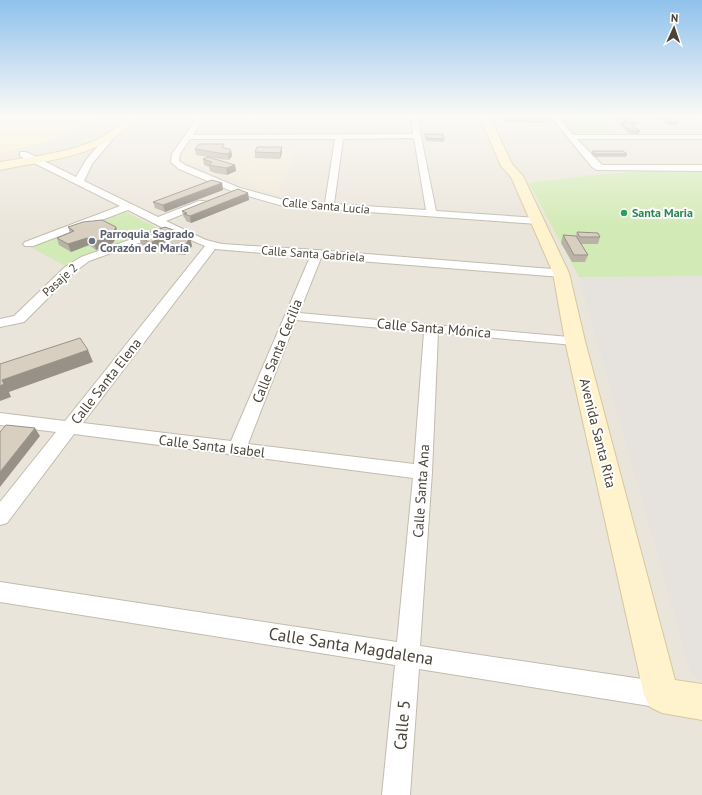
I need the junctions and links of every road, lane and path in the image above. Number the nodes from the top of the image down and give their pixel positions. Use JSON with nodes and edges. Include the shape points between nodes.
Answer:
{"nodes":[{"id":1,"x":23,"y":154,"type":"joint"},
{"id":2,"x":55,"y":154,"type":"edge"},
{"id":3,"x":94,"y":154,"type":"edge"},
{"id":4,"x":176,"y":154,"type":"edge"},
{"id":5,"x":337,"y":154,"type":"edge"},
{"id":6,"x":420,"y":154,"type":"edge"},
{"id":7,"x":502,"y":154,"type":"edge"},
{"id":8,"x":586,"y":154,"type":"edge"},
{"id":9,"x":0,"y":158,"type":"edge"},
{"id":10,"x":35,"y":159,"type":"junction"},
{"id":11,"x":0,"y":166,"type":"edge"},
{"id":12,"x":702,"y":168,"type":"edge"},
{"id":13,"x":79,"y":182,"type":"junction"},
{"id":14,"x":238,"y":190,"type":"junction"},
{"id":15,"x":223,"y":195,"type":"edge"},
{"id":16,"x":209,"y":201,"type":"edge"},
{"id":17,"x":128,"y":207,"type":"junction"},
{"id":18,"x":329,"y":207,"type":"junction"},
{"id":19,"x":432,"y":214,"type":"junction"},
{"id":20,"x":158,"y":221,"type":"junction"},
{"id":21,"x":538,"y":221,"type":"junction"},
{"id":22,"x":171,"y":228,"type":"junction"},
{"id":23,"x":29,"y":244,"type":"dead end"},
{"id":24,"x":212,"y":245,"type":"junction"},
{"id":25,"x":317,"y":253,"type":"junction"},
{"id":26,"x":560,"y":273,"type":"junction"},
{"id":27,"x":292,"y":316,"type":"junction"},
{"id":28,"x":0,"y":323,"type":"edge"},
{"id":29,"x":431,"y":328,"type":"junction"},
{"id":30,"x":576,"y":341,"type":"junction"},
{"id":31,"x":0,"y":419,"type":"edge"},
{"id":32,"x":69,"y":428,"type":"junction"},
{"id":33,"x":237,"y":449,"type":"junction"},
{"id":34,"x":423,"y":472,"type":"junction"},
{"id":35,"x":0,"y":517,"type":"edge"},
{"id":36,"x":0,"y":592,"type":"edge"},
{"id":37,"x":409,"y":655,"type":"junction"},
{"id":38,"x":662,"y":695,"type":"junction"},
{"id":39,"x":702,"y":702,"type":"edge"},
{"id":40,"x":396,"y":795,"type":"edge"}],
"edges":[{"from":1,"to":9,"type":"street"},
{"from":1,"to":10,"type":"street","name":"Calle Santa Gabriela"},
{"from":2,"to":10,"type":"street"},
{"from":3,"to":13,"type":"street"},
{"from":4,"to":14,"type":"street","name":"Calle Santa Lucía","via":[[175,162],[182,167]]},
{"from":5,"to":18,"type":"street"},
{"from":6,"to":19,"type":"street"},
{"from":7,"to":21,"type":"street","name":"Avenida Santa Rita","via":[[507,166],[520,172]]},
{"from":8,"to":12,"type":"street","via":[[600,168]]},
{"from":10,"to":11,"type":"street"},
{"from":10,"to":13,"type":"street","name":"Calle Santa Gabriela"},
{"from":13,"to":17,"type":"street","name":"Calle Santa Gabriela"},
{"from":14,"to":15,"type":"street"},
{"from":14,"to":18,"type":"street","name":"Calle Santa Lucía","via":[[283,203]]},
{"from":16,"to":20,"type":"street"},
{"from":17,"to":20,"type":"street","name":"Calle Santa Gabriela"},
{"from":17,"to":23,"type":"street"},
{"from":18,"to":19,"type":"street","name":"Calle Santa Lucía"},
{"from":19,"to":21,"type":"street","name":"Calle Santa Lucía"},
{"from":20,"to":22,"type":"street","name":"Calle Santa Gabriela"},
{"from":21,"to":26,"type":"street","name":"Avenida Santa Rita"},
{"from":22,"to":24,"type":"street","name":"Calle Santa Gabriela"},
{"from":22,"to":28,"type":"street","name":"Pasaje 2","via":[[85,260],[69,270],[19,319]]},
{"from":24,"to":25,"type":"street","name":"Calle Santa Gabriela"},
{"from":24,"to":32,"type":"street","name":"Calle Santa Elena"},
{"from":25,"to":26,"type":"street","name":"Calle Santa Gabriela"},
{"from":25,"to":27,"type":"street","name":"Calle Santa Cecilia"},
{"from":26,"to":30,"type":"street","name":"Avenida Santa Rita"},
{"from":27,"to":29,"type":"street","name":"Calle Santa Mónica"},
{"from":27,"to":33,"type":"street","name":"Calle Santa Cecilia"},
{"from":29,"to":30,"type":"street","name":"Calle Santa Mónica"},
{"from":29,"to":34,"type":"street","name":"Calle Santa Ana"},
{"from":30,"to":38,"type":"street","name":"Avenida Santa Rita"},
{"from":31,"to":32,"type":"street","name":"Calle Santa Isabel"},
{"from":32,"to":33,"type":"street","name":"Calle Santa Isabel"},
{"from":32,"to":35,"type":"street","name":"Calle Santa Elena"},
{"from":33,"to":34,"type":"street","name":"Calle Santa Isabel"},
{"from":34,"to":37,"type":"street","name":"Calle Santa Ana"},
{"from":36,"to":37,"type":"street","name":"Calle Santa Magdalena"},
{"from":37,"to":38,"type":"street","name":"Calle Santa Magdalena"},
{"from":37,"to":40,"type":"street","name":"Calle 5"},
{"from":38,"to":39,"type":"street","name":"Calle Santa Magdalena"}]}
